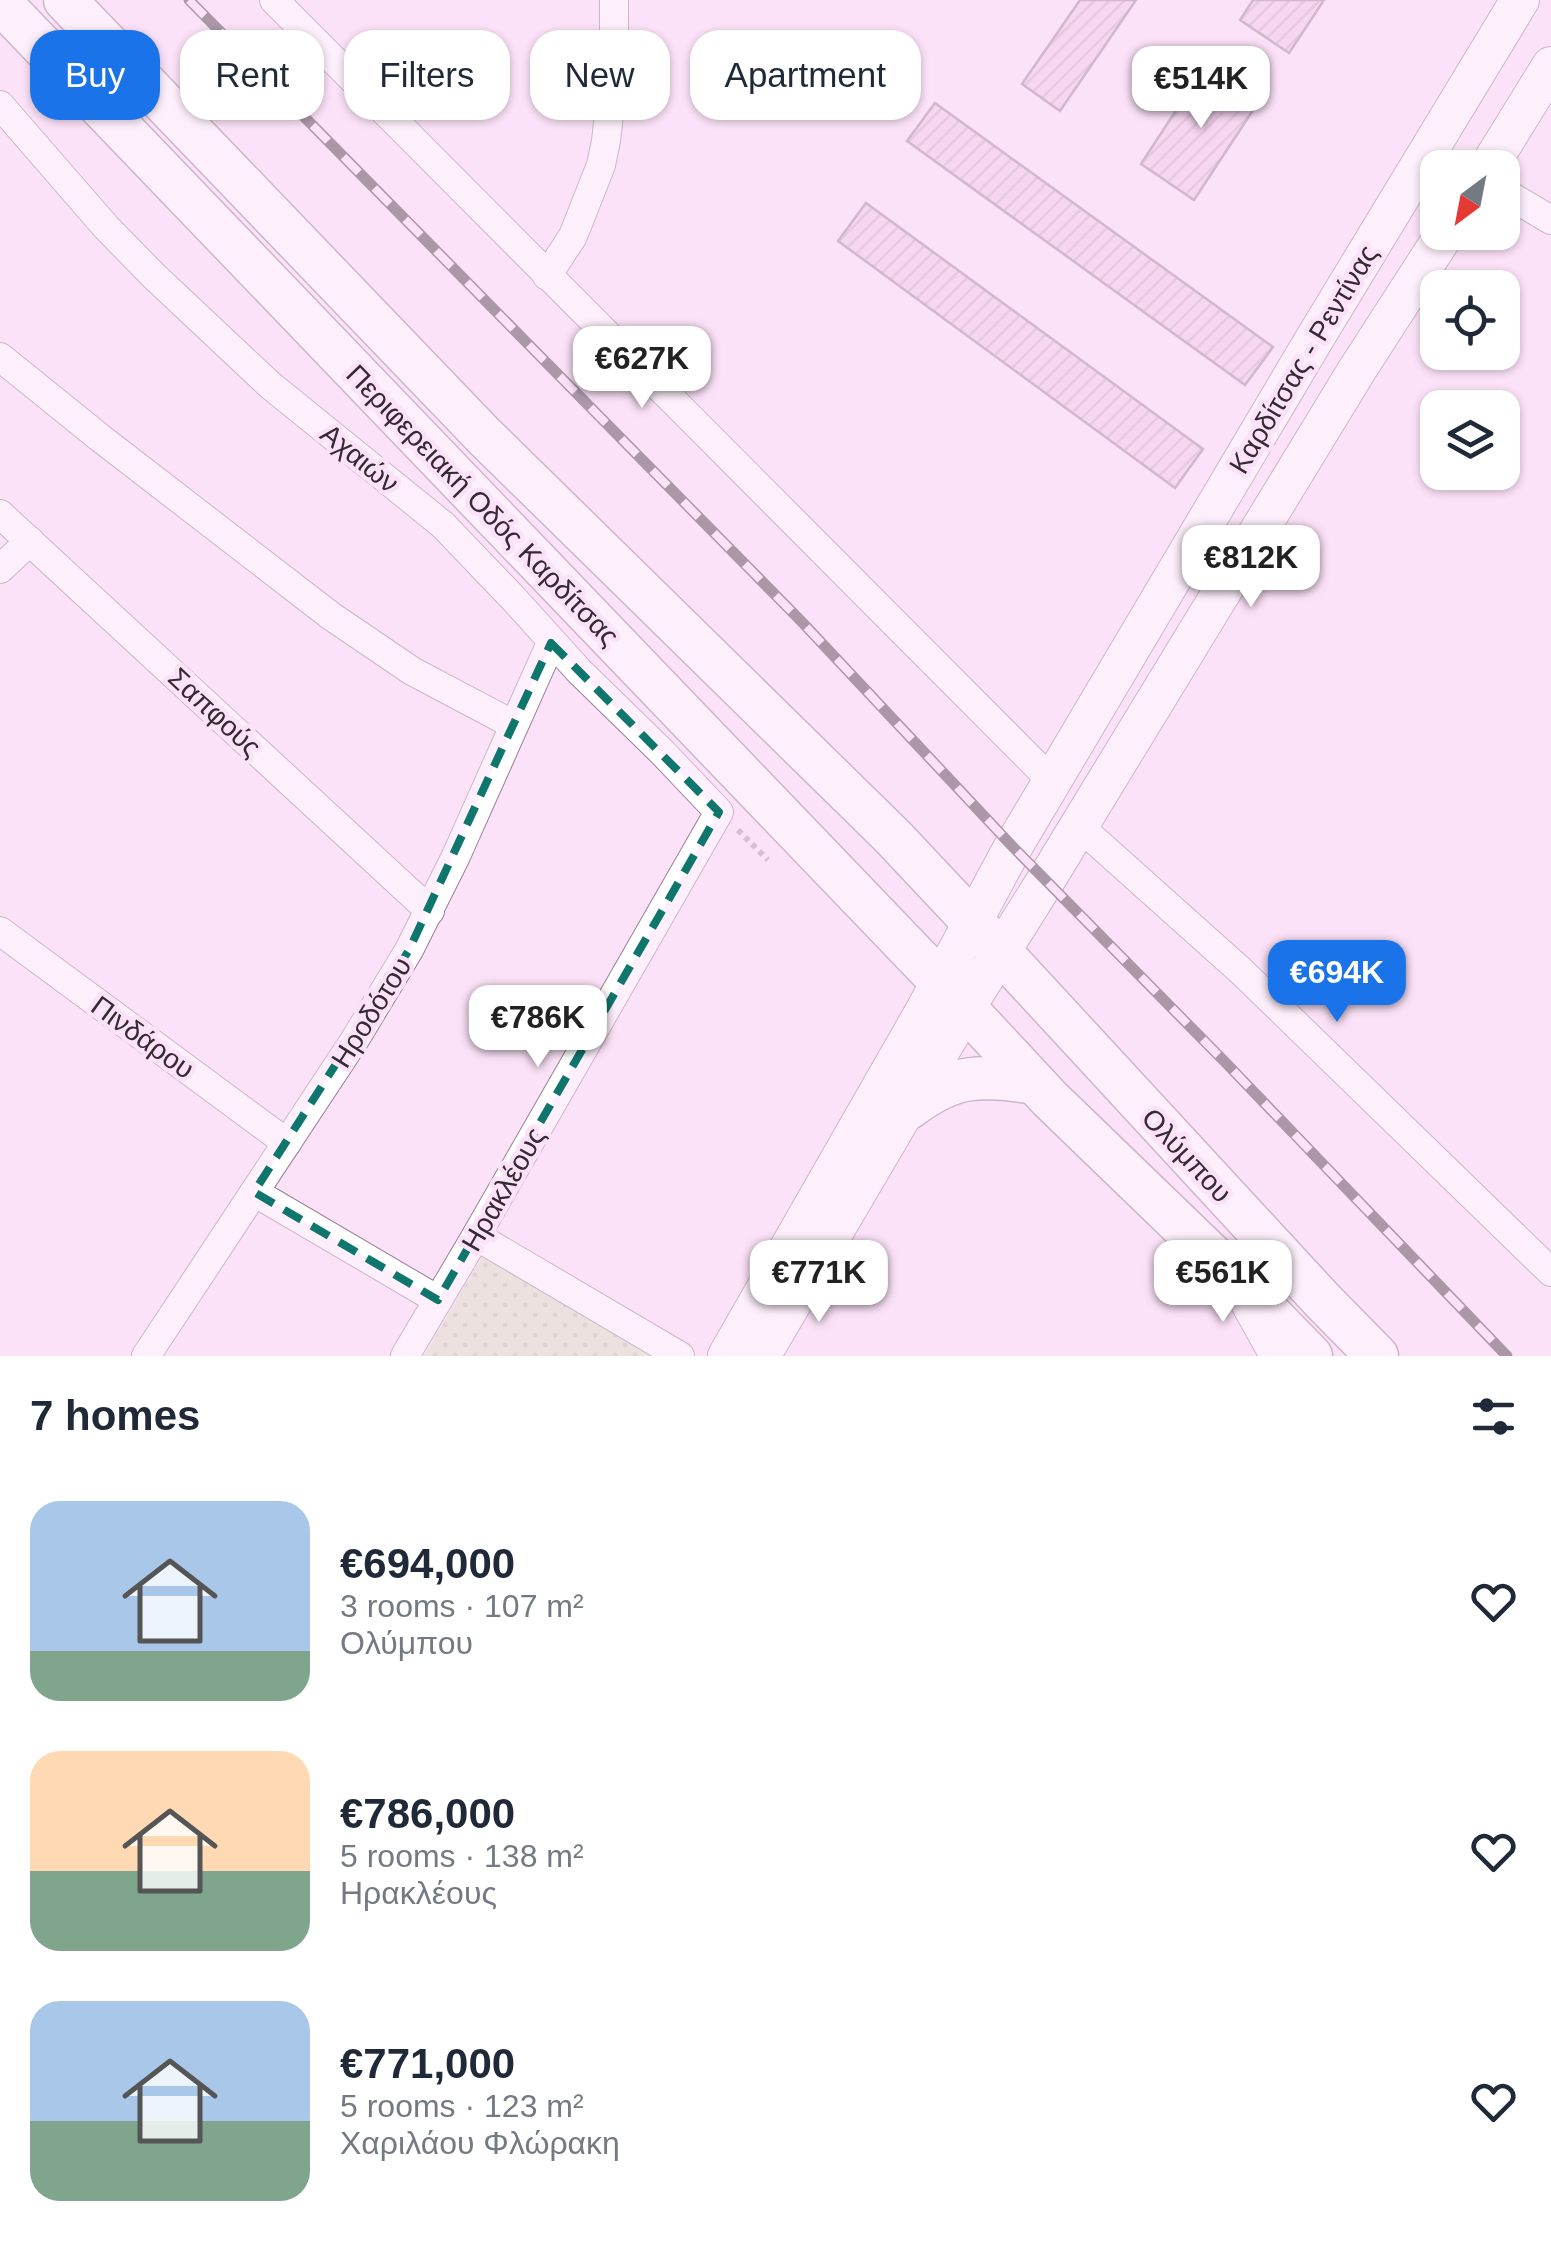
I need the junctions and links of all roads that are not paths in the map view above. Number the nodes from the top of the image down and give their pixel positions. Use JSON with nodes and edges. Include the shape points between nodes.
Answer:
{"nodes":[{"id":1,"x":65,"y":0,"type":"edge"},
{"id":2,"x":274,"y":0,"type":"edge"},
{"id":3,"x":614,"y":0,"type":"edge"},
{"id":4,"x":1520,"y":0,"type":"edge"},
{"id":5,"x":0,"y":2,"type":"edge"},
{"id":6,"x":1551,"y":66,"type":"edge"},
{"id":7,"x":0,"y":104,"type":"edge"},
{"id":8,"x":1499,"y":150,"type":"edge"},
{"id":9,"x":1520,"y":202,"type":"edge"},
{"id":10,"x":1551,"y":220,"type":"edge"},
{"id":11,"x":1435,"y":250,"type":"edge"},
{"id":12,"x":548,"y":276,"type":"junction"},
{"id":13,"x":1312,"y":343,"type":"junction"},
{"id":14,"x":0,"y":357,"type":"edge"},
{"id":15,"x":1358,"y":370,"type":"junction"},
{"id":16,"x":0,"y":514,"type":"edge"},
{"id":17,"x":30,"y":541,"type":"junction"},
{"id":18,"x":0,"y":569,"type":"edge"},
{"id":19,"x":552,"y":643,"type":"junction"},
{"id":20,"x":514,"y":726,"type":"junction"},
{"id":21,"x":1052,"y":781,"type":"junction"},
{"id":22,"x":719,"y":812,"type":"joint"},
{"id":23,"x":1079,"y":826,"type":"junction"},
{"id":24,"x":430,"y":911,"type":"junction"},
{"id":25,"x":0,"y":931,"type":"edge"},
{"id":26,"x":986,"y":936,"type":"junction"},
{"id":27,"x":953,"y":995,"type":"junction"},
{"id":28,"x":1035,"y":1083,"type":"junction"},
{"id":29,"x":909,"y":1108,"type":"junction"},
{"id":30,"x":287,"y":1142,"type":"junction"},
{"id":31,"x":254,"y":1192,"type":"junction"},
{"id":32,"x":476,"y":1236,"type":"junction"},
{"id":33,"x":1222,"y":1266,"type":"junction"},
{"id":34,"x":1551,"y":1272,"type":"edge"},
{"id":35,"x":438,"y":1300,"type":"junction"},
{"id":36,"x":146,"y":1356,"type":"edge"},
{"id":37,"x":405,"y":1356,"type":"edge"},
{"id":38,"x":680,"y":1356,"type":"edge"},
{"id":39,"x":727,"y":1356,"type":"edge"},
{"id":40,"x":761,"y":1356,"type":"edge"},
{"id":41,"x":1274,"y":1356,"type":"edge"},
{"id":42,"x":1311,"y":1356,"type":"edge"},
{"id":43,"x":1378,"y":1356,"type":"edge"}],
"edges":[{"from":1,"to":26,"type":"main road","name":"Περιφερειακή Οδός Καρδίτσας","via":[[484,436]]},
{"from":2,"to":12,"type":"street"},
{"from":3,"to":12,"type":"street","via":[[614,70],[601,165],[573,236]]},
{"from":4,"to":13,"type":"main road","name":"Καρδίτσας - Ρεντίνας"},
{"from":5,"to":27,"type":"main road","name":"Περιφερειακή Οδός Καρδίτσας"},
{"from":6,"to":8,"type":"main road"},
{"from":7,"to":19,"type":"street","name":"Αχαιών","via":[[154,276],[259,376],[442,525]]},
{"from":9,"to":10,"type":"street"},
{"from":11,"to":15,"type":"main road","name":"Καρδίτσας - Ρεντίνας"},
{"from":12,"to":21,"type":"street"},
{"from":13,"to":15,"type":"main road"},
{"from":13,"to":21,"type":"main road","name":"Καρδίτσας - Ρεντίνας"},
{"from":14,"to":20,"type":"street","via":[[330,616],[385,655]]},
{"from":15,"to":23,"type":"main road","name":"Καρδίτσας - Ρεντίνας"},
{"from":16,"to":17,"type":"street","name":"Σαπφούς"},
{"from":17,"to":18,"type":"street"},
{"from":17,"to":24,"type":"street","name":"Σαπφούς"},
{"from":19,"to":20,"type":"street","name":"Ηροδότου"},
{"from":19,"to":22,"type":"street","name":"Αχαιών"},
{"from":20,"to":24,"type":"street","name":"Ηροδότου"},
{"from":21,"to":26,"type":"main road","name":"Καρδίτσας - Ρεντίνας"},
{"from":22,"to":32,"type":"street","name":"Ηρακλέους"},
{"from":23,"to":26,"type":"main road","name":"Καρδίτσας - Ρεντίνας"},
{"from":23,"to":34,"type":"street","via":[[1241,971]]},
{"from":24,"to":30,"type":"street","name":"Ηροδότου"},
{"from":25,"to":30,"type":"street","name":"Πινδάρου"},
{"from":26,"to":27,"type":"main road","name":"Καρδίτσας - Ρεντίνας"},
{"from":26,"to":43,"type":"main road","name":"Ολύμπου"},
{"from":27,"to":28,"type":"main road","name":"Ολύμπου"},
{"from":27,"to":29,"type":"main road"},
{"from":27,"to":39,"type":"main road"},
{"from":28,"to":29,"type":"main road","via":[[968,1078],[934,1089]]},
{"from":28,"to":33,"type":"main road","name":"Ολύμπου"},
{"from":29,"to":40,"type":"main road"},
{"from":30,"to":31,"type":"street","name":"Ηροδότου"},
{"from":31,"to":35,"type":"street"},
{"from":31,"to":36,"type":"street","name":"Ηροδότου"},
{"from":32,"to":35,"type":"street","name":"Ηρακλέους"},
{"from":32,"to":38,"type":"street"},
{"from":33,"to":41,"type":"street"},
{"from":33,"to":42,"type":"main road","name":"Ολύμπου"},
{"from":35,"to":37,"type":"street","name":"Ηρακλέους"}]}
